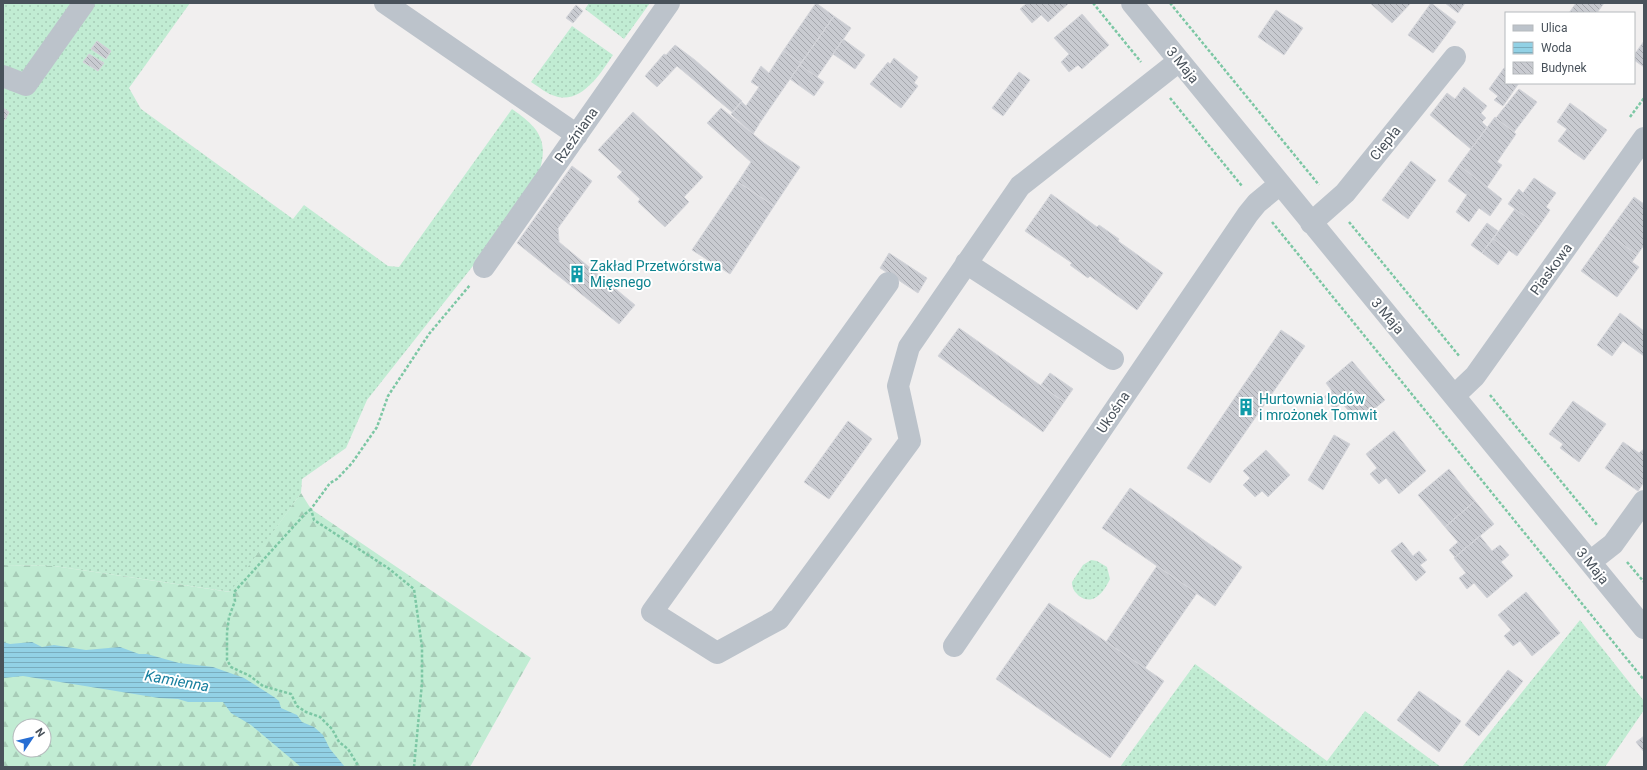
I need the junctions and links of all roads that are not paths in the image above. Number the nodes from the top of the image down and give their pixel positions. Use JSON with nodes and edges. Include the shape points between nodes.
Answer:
{"nodes":[{"id":1,"x":84,"y":3,"type":"edge"},
{"id":2,"x":385,"y":3,"type":"edge"},
{"id":3,"x":669,"y":3,"type":"edge"},
{"id":4,"x":1132,"y":3,"type":"edge"},
{"id":5,"x":1454,"y":57,"type":"dead end"},
{"id":6,"x":1179,"y":61,"type":"junction"},
{"id":7,"x":3,"y":76,"type":"edge"},
{"id":8,"x":577,"y":135,"type":"junction"},
{"id":9,"x":1644,"y":138,"type":"edge"},
{"id":10,"x":1280,"y":184,"type":"junction"},
{"id":11,"x":1311,"y":223,"type":"junction"},
{"id":12,"x":966,"y":264,"type":"junction"},
{"id":13,"x":484,"y":267,"type":"road end"},
{"id":14,"x":888,"y":283,"type":"dead end"},
{"id":15,"x":1113,"y":359,"type":"dead end"},
{"id":16,"x":1454,"y":396,"type":"junction"},
{"id":17,"x":1644,"y":501,"type":"edge"},
{"id":18,"x":1590,"y":562,"type":"junction"},
{"id":19,"x":1644,"y":628,"type":"edge"},
{"id":20,"x":954,"y":646,"type":"dead end"}],
"edges":[{"from":1,"to":7,"type":"street","via":[[26,85]]},
{"from":2,"to":8,"type":"street"},
{"from":3,"to":8,"type":"street","name":"Rzeźniana"},
{"from":4,"to":6,"type":"street","name":"3 Maja"},
{"from":5,"to":11,"type":"street","name":"Ciepła","via":[[1345,193]]},
{"from":6,"to":10,"type":"street","name":"3 Maja"},
{"from":6,"to":12,"type":"street","via":[[1020,186]]},
{"from":8,"to":13,"type":"street","name":"Rzeźniana"},
{"from":9,"to":16,"type":"street","name":"Piaskowa","via":[[1475,376]]},
{"from":10,"to":11,"type":"street","name":"3 Maja"},
{"from":10,"to":20,"type":"street","name":"Ukośna","via":[[1257,203]]},
{"from":11,"to":16,"type":"street","name":"3 Maja"},
{"from":12,"to":14,"type":"street","via":[[909,348],[898,386],[910,441],[779,619],[717,653],[652,612]]},
{"from":12,"to":15,"type":"street"},
{"from":16,"to":18,"type":"street","name":"3 Maja"},
{"from":17,"to":18,"type":"street","via":[[1613,544]]},
{"from":18,"to":19,"type":"street","name":"3 Maja"}]}
